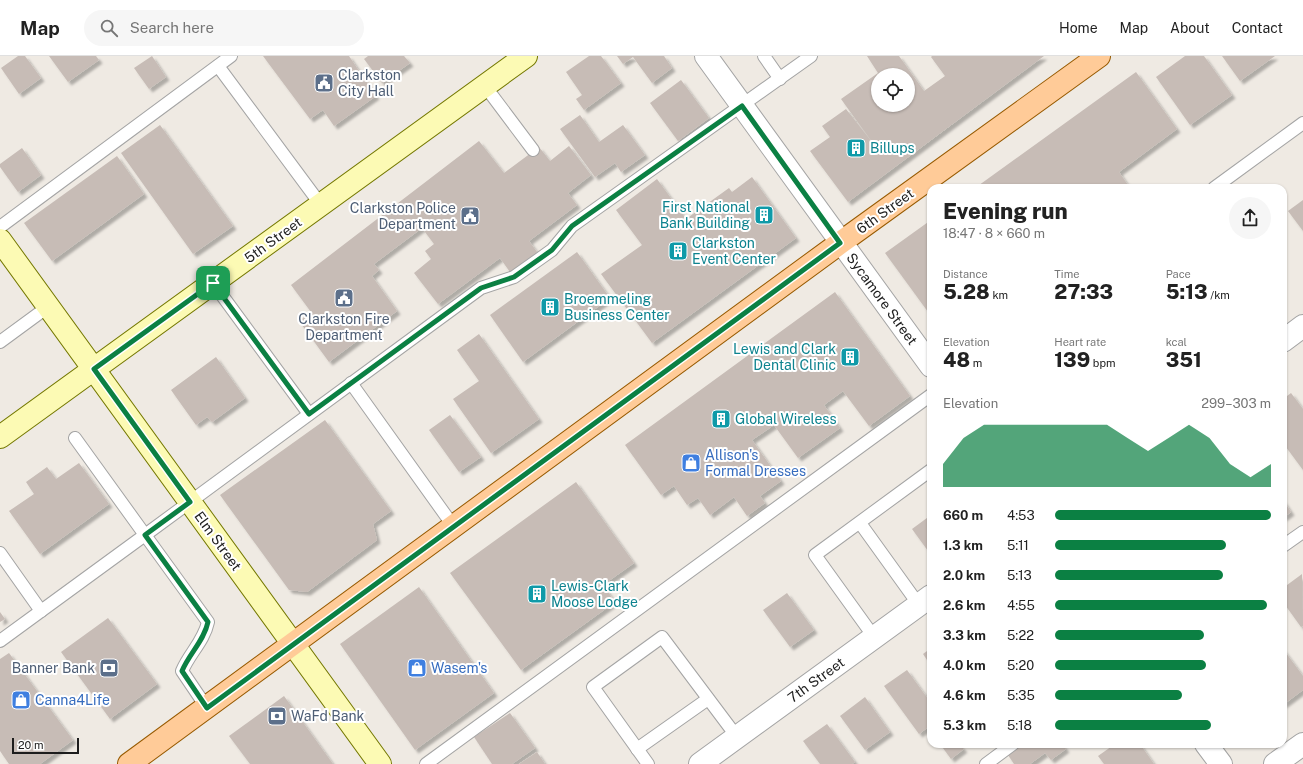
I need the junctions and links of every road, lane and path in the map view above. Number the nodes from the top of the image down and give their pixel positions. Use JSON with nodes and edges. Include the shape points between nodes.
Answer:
{"nodes":[{"id":1,"x":231,"y":56,"type":"edge"},
{"id":2,"x":526,"y":56,"type":"edge"},
{"id":3,"x":706,"y":56,"type":"edge"},
{"id":4,"x":764,"y":56,"type":"edge"},
{"id":5,"x":811,"y":56,"type":"edge"},
{"id":6,"x":1099,"y":56,"type":"edge"},
{"id":7,"x":218,"y":66,"type":"junction"},
{"id":8,"x":780,"y":79,"type":"junction"},
{"id":9,"x":484,"y":86,"type":"junction"},
{"id":10,"x":742,"y":106,"type":"junction"},
{"id":11,"x":1303,"y":123,"type":"edge"},
{"id":12,"x":533,"y":150,"type":"dead end"},
{"id":13,"x":1219,"y":184,"type":"edge"},
{"id":14,"x":321,"y":205,"type":"junction"},
{"id":15,"x":0,"y":227,"type":"edge"},
{"id":16,"x":0,"y":240,"type":"edge"},
{"id":17,"x":840,"y":243,"type":"junction"},
{"id":18,"x":213,"y":283,"type":"junction"},
{"id":19,"x":49,"y":306,"type":"junction"},
{"id":20,"x":1303,"y":326,"type":"edge"},
{"id":21,"x":1287,"y":338,"type":"edge"},
{"id":22,"x":0,"y":342,"type":"edge"},
{"id":23,"x":927,"y":361,"type":"edge"},
{"id":24,"x":94,"y":369,"type":"junction"},
{"id":25,"x":351,"y":383,"type":"junction"},
{"id":26,"x":927,"y":398,"type":"edge"},
{"id":27,"x":309,"y":414,"type":"junction"},
{"id":28,"x":0,"y":437,"type":"edge"},
{"id":29,"x":75,"y":438,"type":"dead end"},
{"id":30,"x":927,"y":473,"type":"edge"},
{"id":31,"x":190,"y":502,"type":"junction"},
{"id":32,"x":860,"y":523,"type":"junction"},
{"id":33,"x":454,"y":527,"type":"junction"},
{"id":34,"x":1303,"y":532,"type":"edge"},
{"id":35,"x":145,"y":535,"type":"junction"},
{"id":36,"x":1287,"y":543,"type":"edge"},
{"id":37,"x":0,"y":553,"type":"edge"},
{"id":38,"x":925,"y":600,"type":"edge"},
{"id":39,"x":41,"y":611,"type":"junction"},
{"id":40,"x":874,"y":637,"type":"junction"},
{"id":41,"x":0,"y":641,"type":"edge"},
{"id":42,"x":293,"y":645,"type":"junction"},
{"id":43,"x":708,"y":698,"type":"junction"},
{"id":44,"x":207,"y":708,"type":"junction"},
{"id":45,"x":737,"y":737,"type":"junction"},
{"id":46,"x":1303,"y":744,"type":"edge"},
{"id":47,"x":1008,"y":748,"type":"edge"},
{"id":48,"x":1209,"y":748,"type":"edge"},
{"id":49,"x":637,"y":749,"type":"junction"},
{"id":50,"x":129,"y":764,"type":"edge"},
{"id":51,"x":380,"y":764,"type":"edge"},
{"id":52,"x":426,"y":764,"type":"edge"},
{"id":53,"x":648,"y":764,"type":"edge"},
{"id":54,"x":700,"y":764,"type":"edge"},
{"id":55,"x":986,"y":764,"type":"edge"},
{"id":56,"x":1220,"y":764,"type":"edge"},
{"id":57,"x":1275,"y":764,"type":"edge"}],
"edges":[{"from":1,"to":7,"type":"lane"},
{"from":2,"to":9,"type":"street","name":"5th Street"},
{"from":3,"to":10,"type":"street","name":"Sycamore Street"},
{"from":4,"to":8,"type":"lane"},
{"from":5,"to":8,"type":"lane"},
{"from":6,"to":17,"type":"main road","name":"6th Street"},
{"from":7,"to":14,"type":"lane"},
{"from":7,"to":15,"type":"lane"},
{"from":8,"to":10,"type":"lane"},
{"from":9,"to":12,"type":"lane"},
{"from":9,"to":14,"type":"street","name":"5th Street"},
{"from":10,"to":17,"type":"street","name":"Sycamore Street"},
{"from":10,"to":25,"type":"lane","via":[[572,226],[552,250],[514,277],[481,288]]},
{"from":11,"to":13,"type":"lane"},
{"from":14,"to":18,"type":"street","name":"5th Street"},
{"from":16,"to":19,"type":"street","name":"Elm Street"},
{"from":17,"to":23,"type":"street","name":"Sycamore Street"},
{"from":17,"to":33,"type":"main road","name":"6th Street"},
{"from":18,"to":24,"type":"street","name":"5th Street"},
{"from":18,"to":27,"type":"lane"},
{"from":19,"to":22,"type":"lane"},
{"from":19,"to":24,"type":"street","name":"Elm Street"},
{"from":20,"to":21,"type":"street"},
{"from":24,"to":28,"type":"street","name":"5th Street"},
{"from":24,"to":31,"type":"street","name":"Elm Street"},
{"from":25,"to":27,"type":"lane"},
{"from":25,"to":33,"type":"lane"},
{"from":26,"to":52,"type":"lane"},
{"from":27,"to":31,"type":"lane"},
{"from":29,"to":35,"type":"lane"},
{"from":30,"to":32,"type":"lane"},
{"from":31,"to":35,"type":"lane"},
{"from":31,"to":42,"type":"street","name":"Elm Street"},
{"from":32,"to":38,"type":"lane"},
{"from":32,"to":40,"type":"lane","via":[[815,555]]},
{"from":33,"to":42,"type":"main road","name":"6th Street"},
{"from":34,"to":36,"type":"lane"},
{"from":35,"to":39,"type":"lane"},
{"from":35,"to":44,"type":"lane","via":[[208,622],[206,633],[182,671]]},
{"from":37,"to":39,"type":"lane"},
{"from":38,"to":40,"type":"street","name":"7th Street"},
{"from":39,"to":41,"type":"lane"},
{"from":40,"to":45,"type":"street","name":"7th Street"},
{"from":42,"to":44,"type":"main road","name":"6th Street"},
{"from":42,"to":51,"type":"street","name":"Elm Street"},
{"from":43,"to":45,"type":"lane"},
{"from":43,"to":49,"type":"lane"},
{"from":43,"to":49,"type":"lane","via":[[662,637],[592,687]]},
{"from":44,"to":50,"type":"main road","name":"6th Street"},
{"from":45,"to":54,"type":"street","name":"7th Street"},
{"from":46,"to":57,"type":"street"},
{"from":47,"to":55,"type":"lane"},
{"from":48,"to":56,"type":"street"},
{"from":49,"to":53,"type":"lane"}]}
